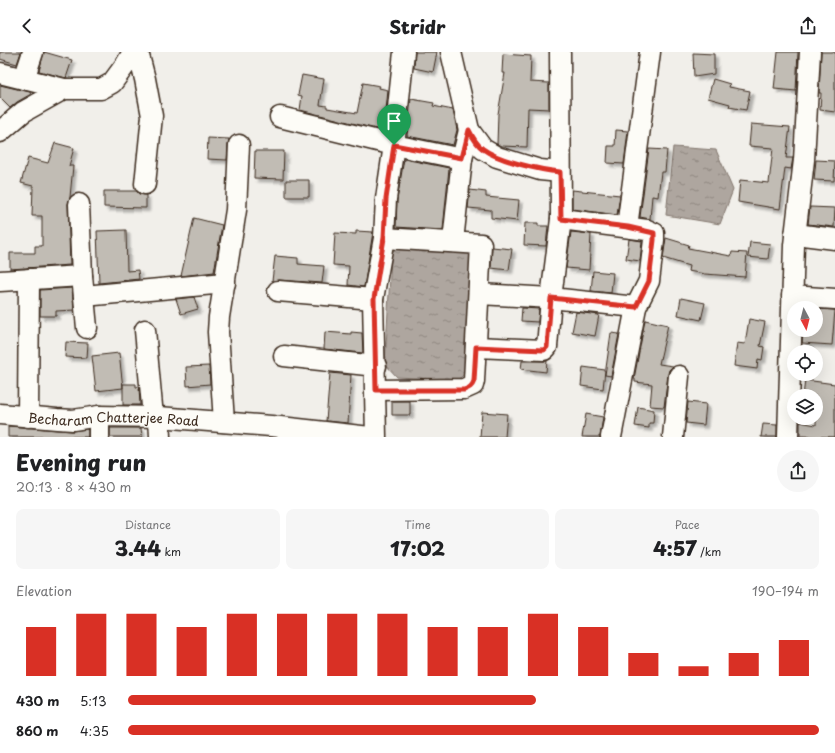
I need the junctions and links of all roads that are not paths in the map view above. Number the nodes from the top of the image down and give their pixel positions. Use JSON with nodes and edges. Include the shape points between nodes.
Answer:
{"nodes":[{"id":1,"x":33,"y":52,"type":"edge"},
{"id":2,"x":133,"y":52,"type":"edge"},
{"id":3,"x":138,"y":52,"type":"edge"},
{"id":4,"x":404,"y":52,"type":"edge"},
{"id":5,"x":451,"y":52,"type":"edge"},
{"id":6,"x":560,"y":52,"type":"edge"},
{"id":7,"x":650,"y":52,"type":"edge"},
{"id":8,"x":810,"y":52,"type":"edge"},
{"id":9,"x":0,"y":73,"type":"edge"},
{"id":10,"x":24,"y":79,"type":"junction"},
{"id":11,"x":64,"y":89,"type":"junction"},
{"id":12,"x":280,"y":117,"type":"dead end"},
{"id":13,"x":469,"y":130,"type":"junction"},
{"id":14,"x":0,"y":132,"type":"edge"},
{"id":15,"x":239,"y":145,"type":"dead end"},
{"id":16,"x":394,"y":145,"type":"junction"},
{"id":17,"x":462,"y":158,"type":"junction"},
{"id":18,"x":560,"y":172,"type":"junction"},
{"id":19,"x":145,"y":184,"type":"dead end"},
{"id":20,"x":79,"y":204,"type":"dead end"},
{"id":21,"x":561,"y":219,"type":"junction"},
{"id":22,"x":628,"y":227,"type":"junction"},
{"id":23,"x":795,"y":234,"type":"junction"},
{"id":24,"x":384,"y":238,"type":"junction"},
{"id":25,"x":835,"y":240,"type":"edge"},
{"id":26,"x":453,"y":241,"type":"junction"},
{"id":27,"x":82,"y":276,"type":"junction"},
{"id":28,"x":29,"y":279,"type":"junction"},
{"id":29,"x":0,"y":281,"type":"edge"},
{"id":30,"x":225,"y":283,"type":"junction"},
{"id":31,"x":278,"y":292,"type":"dead end"},
{"id":32,"x":479,"y":294,"type":"junction"},
{"id":33,"x":84,"y":296,"type":"junction"},
{"id":34,"x":792,"y":296,"type":"junction"},
{"id":35,"x":551,"y":298,"type":"junction"},
{"id":36,"x":374,"y":299,"type":"junction"},
{"id":37,"x":835,"y":299,"type":"edge"},
{"id":38,"x":636,"y":307,"type":"junction"},
{"id":39,"x":87,"y":328,"type":"dead end"},
{"id":40,"x":145,"y":330,"type":"dead end"},
{"id":41,"x":476,"y":347,"type":"junction"},
{"id":42,"x":284,"y":356,"type":"dead end"},
{"id":43,"x":376,"y":366,"type":"junction"},
{"id":44,"x":679,"y":376,"type":"dead end"},
{"id":45,"x":376,"y":390,"type":"junction"},
{"id":46,"x":0,"y":414,"type":"edge"},
{"id":47,"x":99,"y":416,"type":"junction"},
{"id":48,"x":28,"y":417,"type":"junction"},
{"id":49,"x":156,"y":417,"type":"junction"},
{"id":50,"x":224,"y":422,"type":"junction"},
{"id":51,"x":271,"y":431,"type":"edge"},
{"id":52,"x":99,"y":437,"type":"edge"},
{"id":53,"x":160,"y":437,"type":"edge"},
{"id":54,"x":370,"y":437,"type":"edge"},
{"id":55,"x":376,"y":437,"type":"edge"},
{"id":56,"x":611,"y":437,"type":"edge"},
{"id":57,"x":673,"y":437,"type":"edge"},
{"id":58,"x":788,"y":437,"type":"edge"}],
"edges":[{"from":1,"to":10,"type":"street"},
{"from":2,"to":11,"type":"street","via":[[112,83],[101,89]]},
{"from":3,"to":19,"type":"street","via":[[152,116]]},
{"from":4,"to":16,"type":"street"},
{"from":5,"to":13,"type":"street"},
{"from":6,"to":18,"type":"street"},
{"from":7,"to":22,"type":"street"},
{"from":8,"to":23,"type":"street","via":[[804,160]]},
{"from":9,"to":10,"type":"street"},
{"from":10,"to":11,"type":"street"},
{"from":11,"to":14,"type":"street","via":[[23,112]]},
{"from":12,"to":16,"type":"street"},
{"from":13,"to":17,"type":"street"},
{"from":13,"to":18,"type":"street","via":[[483,149],[497,157],[540,170]]},
{"from":15,"to":30,"type":"street","via":[[236,210]]},
{"from":16,"to":17,"type":"street"},
{"from":16,"to":24,"type":"street","via":[[386,199]]},
{"from":17,"to":26,"type":"street"},
{"from":18,"to":21,"type":"street"},
{"from":20,"to":27,"type":"street"},
{"from":21,"to":22,"type":"street"},
{"from":21,"to":35,"type":"street"},
{"from":22,"to":38,"type":"street","via":[[654,233],[649,281]]},
{"from":23,"to":25,"type":"street"},
{"from":23,"to":34,"type":"street"},
{"from":24,"to":26,"type":"street"},
{"from":24,"to":36,"type":"street"},
{"from":26,"to":32,"type":"street","via":[[481,244]]},
{"from":27,"to":28,"type":"street"},
{"from":27,"to":33,"type":"street"},
{"from":28,"to":29,"type":"street"},
{"from":28,"to":48,"type":"street"},
{"from":30,"to":33,"type":"street"},
{"from":30,"to":50,"type":"street","via":[[218,332]]},
{"from":31,"to":36,"type":"street"},
{"from":32,"to":35,"type":"street"},
{"from":32,"to":41,"type":"street"},
{"from":33,"to":39,"type":"street"},
{"from":34,"to":37,"type":"street"},
{"from":34,"to":58,"type":"street"},
{"from":35,"to":38,"type":"street"},
{"from":35,"to":41,"type":"street","via":[[547,347],[544,350]]},
{"from":36,"to":43,"type":"street"},
{"from":38,"to":56,"type":"street"},
{"from":40,"to":49,"type":"street"},
{"from":41,"to":45,"type":"street","via":[[474,381],[469,388]]},
{"from":42,"to":43,"type":"street"},
{"from":43,"to":45,"type":"street"},
{"from":44,"to":57,"type":"street"},
{"from":45,"to":55,"type":"street"},
{"from":46,"to":48,"type":"street","name":"Becharam Chatterjee Road"},
{"from":47,"to":48,"type":"street","name":"Becharam Chatterjee Road","via":[[73,420]]},
{"from":47,"to":49,"type":"street","name":"Becharam Chatterjee Road"},
{"from":47,"to":52,"type":"street"},
{"from":49,"to":50,"type":"street","name":"Becharam Chatterjee Road"},
{"from":49,"to":53,"type":"street"},
{"from":50,"to":51,"type":"street","name":"Becharam Chatterjee Road"},
{"from":51,"to":54,"type":"street","name":"Becharam Chatterjee Road"}]}
